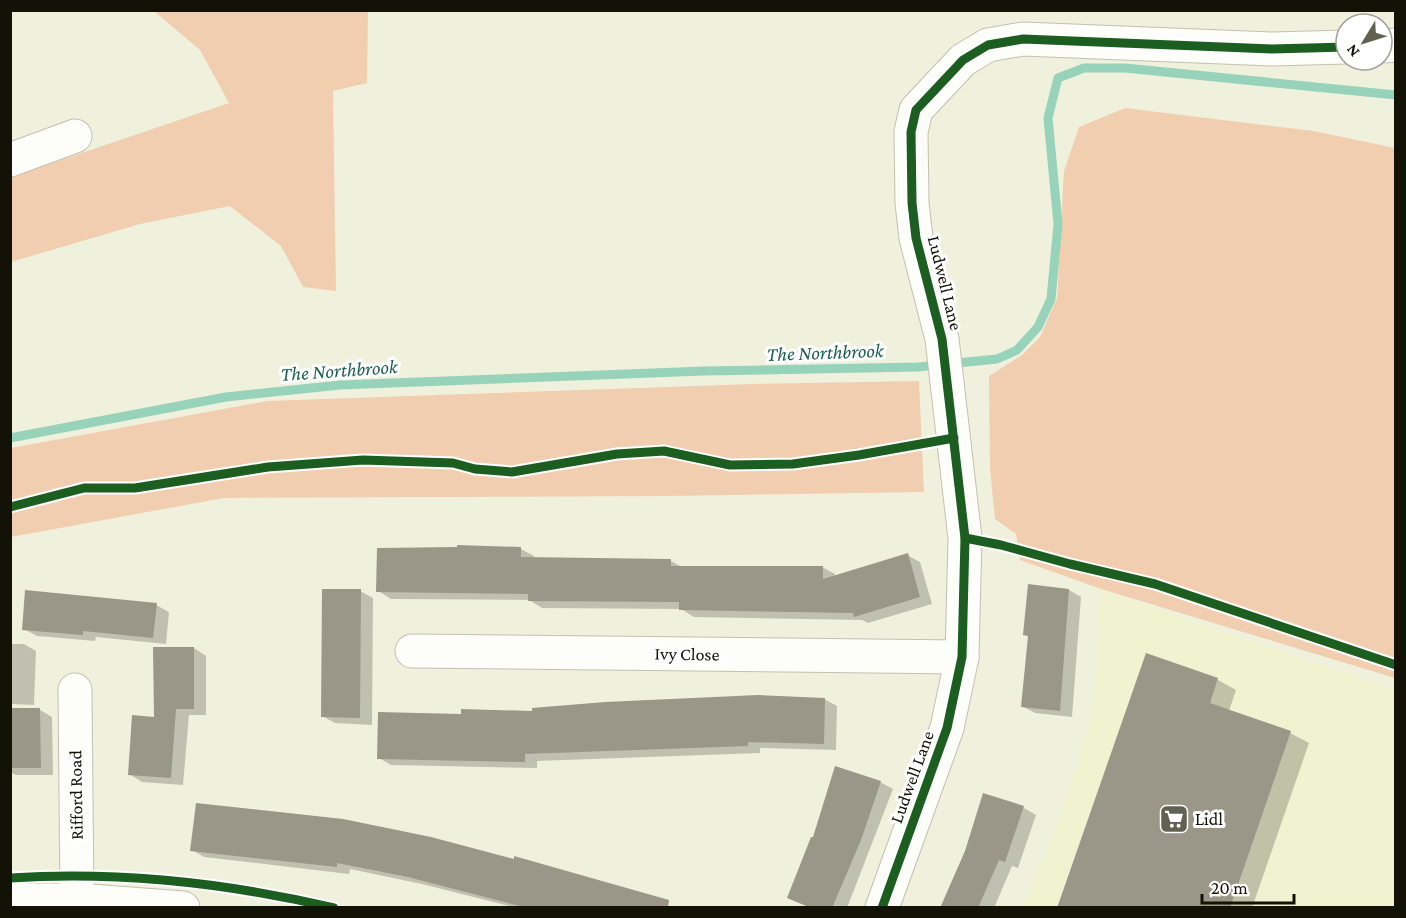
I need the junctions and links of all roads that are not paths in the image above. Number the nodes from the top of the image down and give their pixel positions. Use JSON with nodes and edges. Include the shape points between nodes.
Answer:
{"nodes":[{"id":1,"x":1334,"y":47,"type":"edge"},
{"id":2,"x":75,"y":136,"type":"dead end"},
{"id":3,"x":10,"y":160,"type":"edge"},
{"id":4,"x":412,"y":651,"type":"dead end"},
{"id":5,"x":962,"y":657,"type":"junction"},
{"id":6,"x":75,"y":690,"type":"dead end"},
{"id":7,"x":10,"y":900,"type":"edge"},
{"id":8,"x":77,"y":900,"type":"junction"},
{"id":9,"x":171,"y":907,"type":"edge"},
{"id":10,"x":882,"y":908,"type":"edge"}],
"edges":[{"from":1,"to":5,"type":"street","name":"Ludwell Lane","via":[[1272,49],[1023,39],[988,45],[963,60],[916,110],[911,132],[916,238],[942,339],[965,538]]},
{"from":2,"to":3,"type":"street"},
{"from":4,"to":5,"type":"street","name":"Ivy Close"},
{"from":5,"to":10,"type":"street","name":"Ludwell Lane","via":[[947,728]]},
{"from":6,"to":8,"type":"street","name":"Rifford Road"},
{"from":7,"to":8,"type":"street"},
{"from":8,"to":9,"type":"street"}]}
